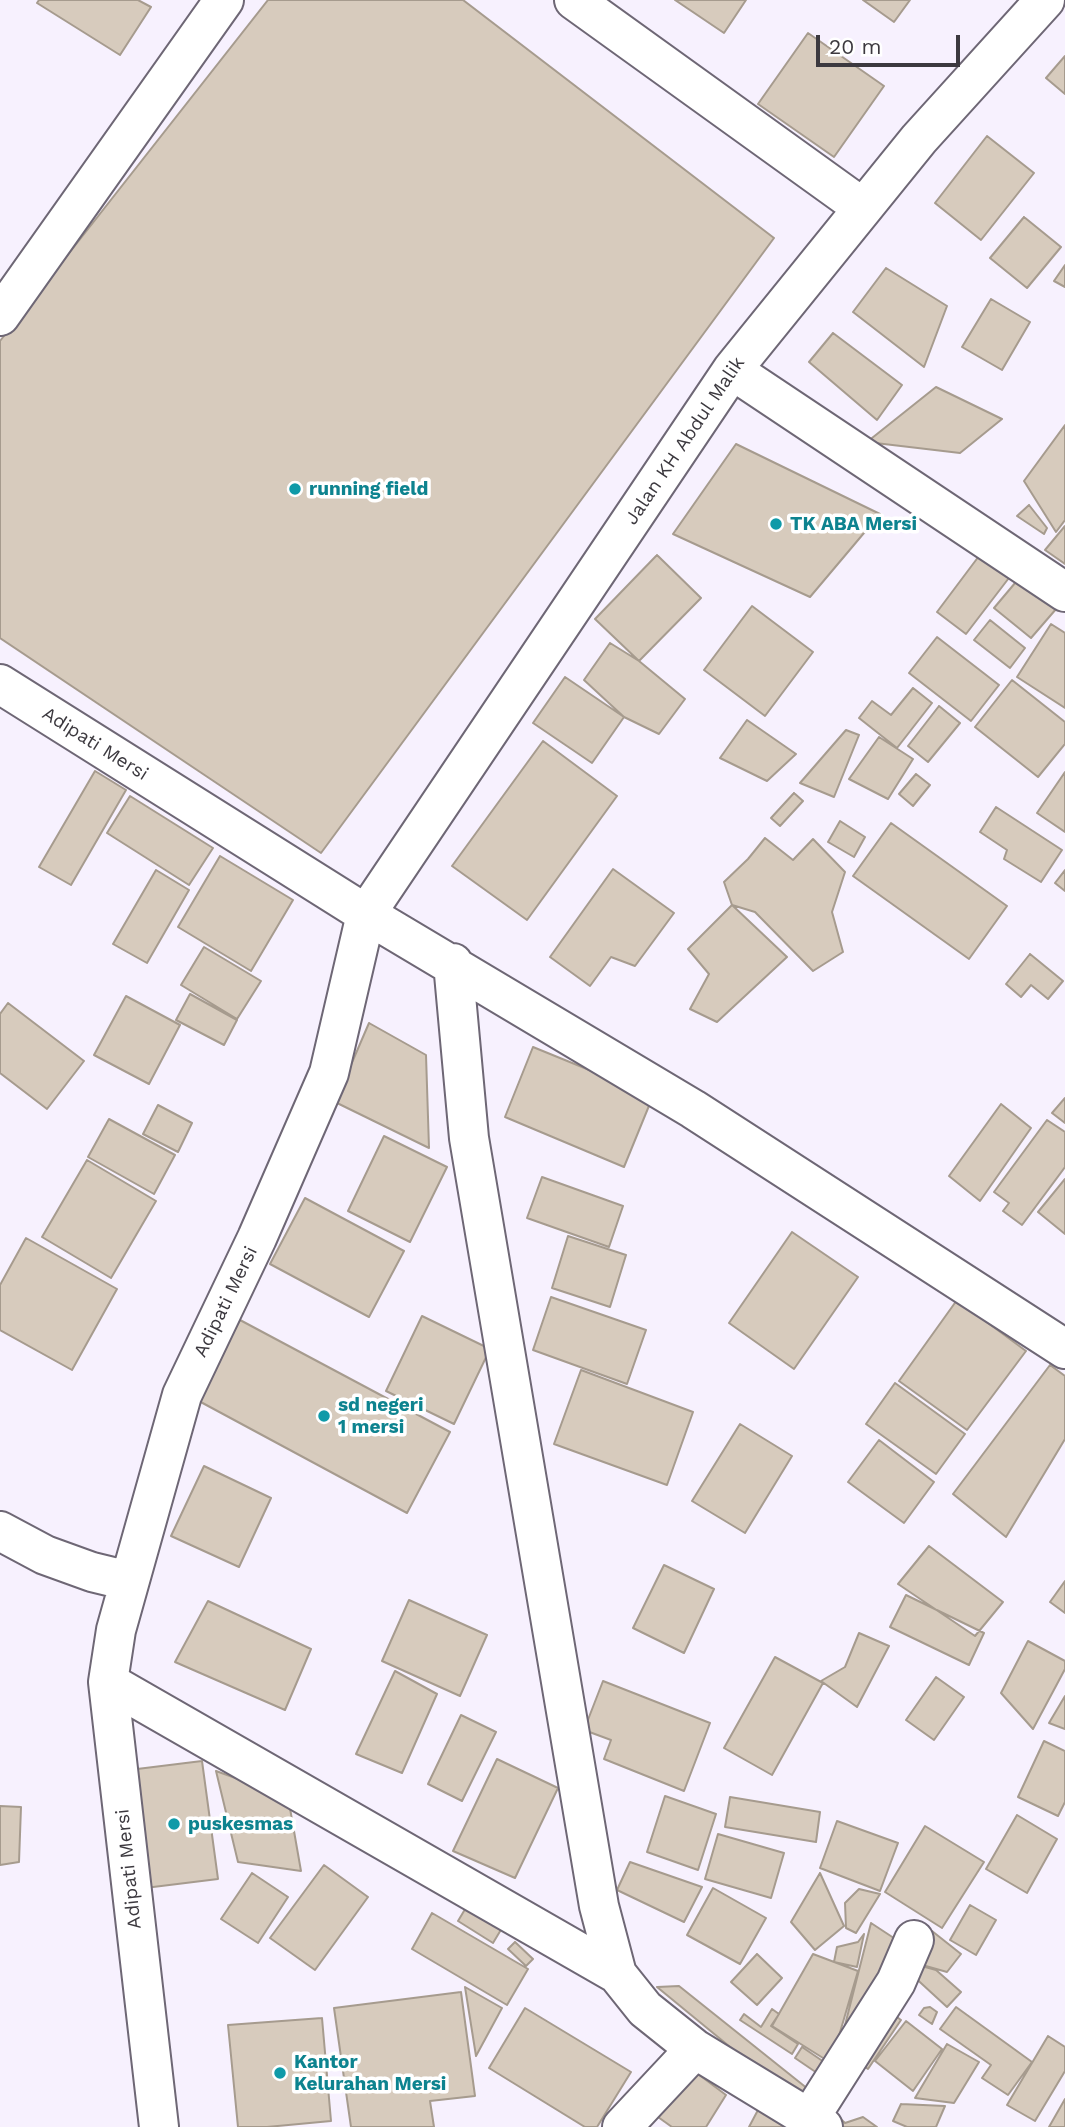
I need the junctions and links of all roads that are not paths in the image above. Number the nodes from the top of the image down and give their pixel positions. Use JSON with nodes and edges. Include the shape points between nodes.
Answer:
{"nodes":[{"id":1,"x":224,"y":0,"type":"edge"},
{"id":2,"x":574,"y":0,"type":"edge"},
{"id":3,"x":1045,"y":0,"type":"edge"},
{"id":4,"x":838,"y":190,"type":"junction"},
{"id":5,"x":0,"y":316,"type":"edge"},
{"id":6,"x":732,"y":370,"type":"junction"},
{"id":7,"x":1065,"y":592,"type":"edge"},
{"id":8,"x":0,"y":684,"type":"edge"},
{"id":9,"x":354,"y":907,"type":"junction"},
{"id":10,"x":453,"y":963,"type":"junction"},
{"id":11,"x":1065,"y":1349,"type":"edge"},
{"id":12,"x":0,"y":1531,"type":"edge"},
{"id":13,"x":129,"y":1581,"type":"junction"},
{"id":14,"x":108,"y":1682,"type":"junction"},
{"id":15,"x":914,"y":1940,"type":"dead end"},
{"id":16,"x":617,"y":1974,"type":"junction"},
{"id":17,"x":695,"y":2049,"type":"junction"},
{"id":18,"x":816,"y":2123,"type":"edge"},
{"id":19,"x":159,"y":2127,"type":"edge"},
{"id":20,"x":622,"y":2127,"type":"edge"}],
"edges":[{"from":1,"to":5,"type":"street"},
{"from":2,"to":4,"type":"street"},
{"from":3,"to":4,"type":"street","name":"Jalan KH Abdul Malik","via":[[919,139]]},
{"from":4,"to":6,"type":"street","name":"Jalan KH Abdul Malik"},
{"from":6,"to":7,"type":"street"},
{"from":6,"to":9,"type":"street","name":"Jalan KH Abdul Malik"},
{"from":8,"to":9,"type":"street","name":"Adipati Mersi"},
{"from":9,"to":10,"type":"street"},
{"from":9,"to":13,"type":"street","name":"Adipati Mersi","via":[[329,1073],[182,1395]]},
{"from":10,"to":11,"type":"street","via":[[693,1109]]},
{"from":10,"to":16,"type":"street","via":[[469,1138],[597,1893]]},
{"from":12,"to":13,"type":"street","via":[[45,1555]]},
{"from":13,"to":14,"type":"street","name":"Adipati Mersi"},
{"from":14,"to":16,"type":"street"},
{"from":14,"to":19,"type":"street","name":"Adipati Mersi"},
{"from":15,"to":18,"type":"street","via":[[896,1982]]},
{"from":16,"to":17,"type":"street","via":[[645,2010]]},
{"from":17,"to":18,"type":"street"},
{"from":17,"to":20,"type":"street"}]}
